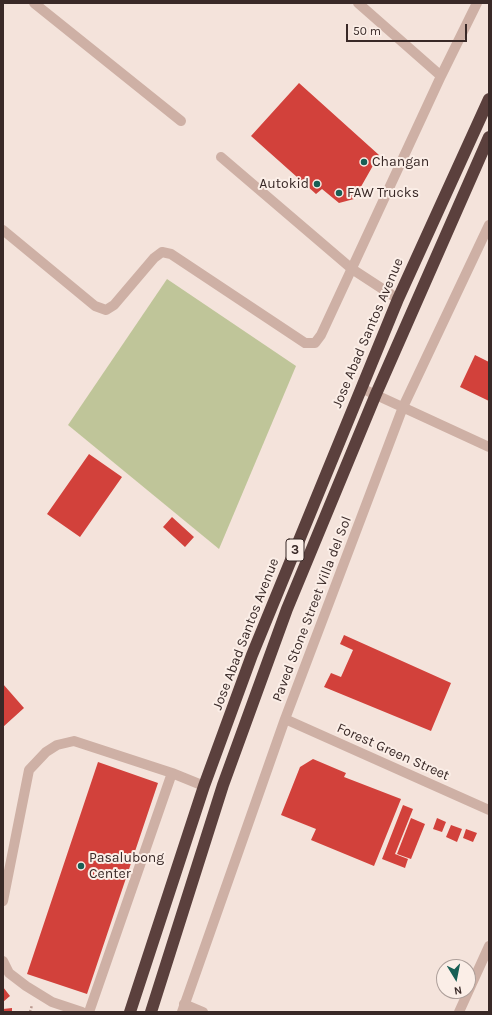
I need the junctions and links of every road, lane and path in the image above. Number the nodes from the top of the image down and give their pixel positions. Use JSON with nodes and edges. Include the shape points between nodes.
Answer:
{"nodes":[{"id":1,"x":34,"y":3,"type":"edge"},
{"id":2,"x":358,"y":3,"type":"edge"},
{"id":3,"x":477,"y":3,"type":"edge"},
{"id":4,"x":441,"y":76,"type":"junction"},
{"id":5,"x":489,"y":99,"type":"edge"},
{"id":6,"x":181,"y":121,"type":"dead end"},
{"id":7,"x":489,"y":137,"type":"edge"},
{"id":8,"x":221,"y":157,"type":"dead end"},
{"id":9,"x":488,"y":228,"type":"edge"},
{"id":10,"x":3,"y":230,"type":"edge"},
{"id":11,"x":352,"y":269,"type":"junction"},
{"id":12,"x":398,"y":299,"type":"junction"},
{"id":13,"x":361,"y":388,"type":"junction"},
{"id":14,"x":376,"y":394,"type":"junction"},
{"id":15,"x":403,"y":407,"type":"junction"},
{"id":16,"x":489,"y":447,"type":"edge"},
{"id":17,"x":285,"y":719,"type":"junction"},
{"id":18,"x":172,"y":773,"type":"junction"},
{"id":19,"x":204,"y":786,"type":"junction"},
{"id":20,"x":489,"y":810,"type":"edge"},
{"id":21,"x":3,"y":901,"type":"edge"},
{"id":22,"x":489,"y":946,"type":"edge"},
{"id":23,"x":3,"y":961,"type":"edge"},
{"id":24,"x":183,"y":1008,"type":"edge"},
{"id":25,"x":82,"y":1012,"type":"edge"},
{"id":26,"x":89,"y":1012,"type":"edge"},
{"id":27,"x":130,"y":1012,"type":"edge"},
{"id":28,"x":151,"y":1012,"type":"edge"},
{"id":29,"x":203,"y":1012,"type":"edge"},
{"id":30,"x":459,"y":1012,"type":"edge"}],
"edges":[{"from":1,"to":6,"type":"street"},
{"from":2,"to":4,"type":"street"},
{"from":3,"to":4,"type":"street"},
{"from":4,"to":11,"type":"street"},
{"from":5,"to":12,"type":"highway","name":"Jose Abad Santos Avenue","number":"3"},
{"from":7,"to":14,"type":"highway","name":"Jose Abad Santos Avenue","number":"3"},
{"from":8,"to":11,"type":"street"},
{"from":9,"to":15,"type":"street","name":"Paved Stone Street Villa del Sol"},
{"from":10,"to":11,"type":"street","via":[[95,306],[106,310],[114,305],[162,252],[171,254],[305,343],[315,343]]},
{"from":11,"to":12,"type":"street"},
{"from":12,"to":13,"type":"highway","name":"Jose Abad Santos Avenue","number":"3"},
{"from":13,"to":14,"type":"street"},
{"from":13,"to":19,"type":"highway","name":"Jose Abad Santos Avenue","number":"3","via":[[252,655]]},
{"from":14,"to":15,"type":"street"},
{"from":14,"to":28,"type":"highway","name":"Jose Abad Santos Avenue","number":"3","via":[[287,609],[223,785]]},
{"from":15,"to":16,"type":"street"},
{"from":15,"to":17,"type":"street","name":"Paved Stone Street Villa del Sol"},
{"from":17,"to":20,"type":"street","name":"Forest Green Street"},
{"from":17,"to":24,"type":"street","name":"Paved Stone Street Villa del Sol"},
{"from":18,"to":19,"type":"street"},
{"from":18,"to":21,"type":"street","via":[[74,741],[56,744],[29,770]]},
{"from":18,"to":26,"type":"street"},
{"from":19,"to":27,"type":"highway","name":"Jose Abad Santos Avenue","number":"3"},
{"from":22,"to":30,"type":"street"},
{"from":23,"to":25,"type":"street","via":[[9,973],[26,986],[52,1002]]},
{"from":24,"to":29,"type":"street"}]}
